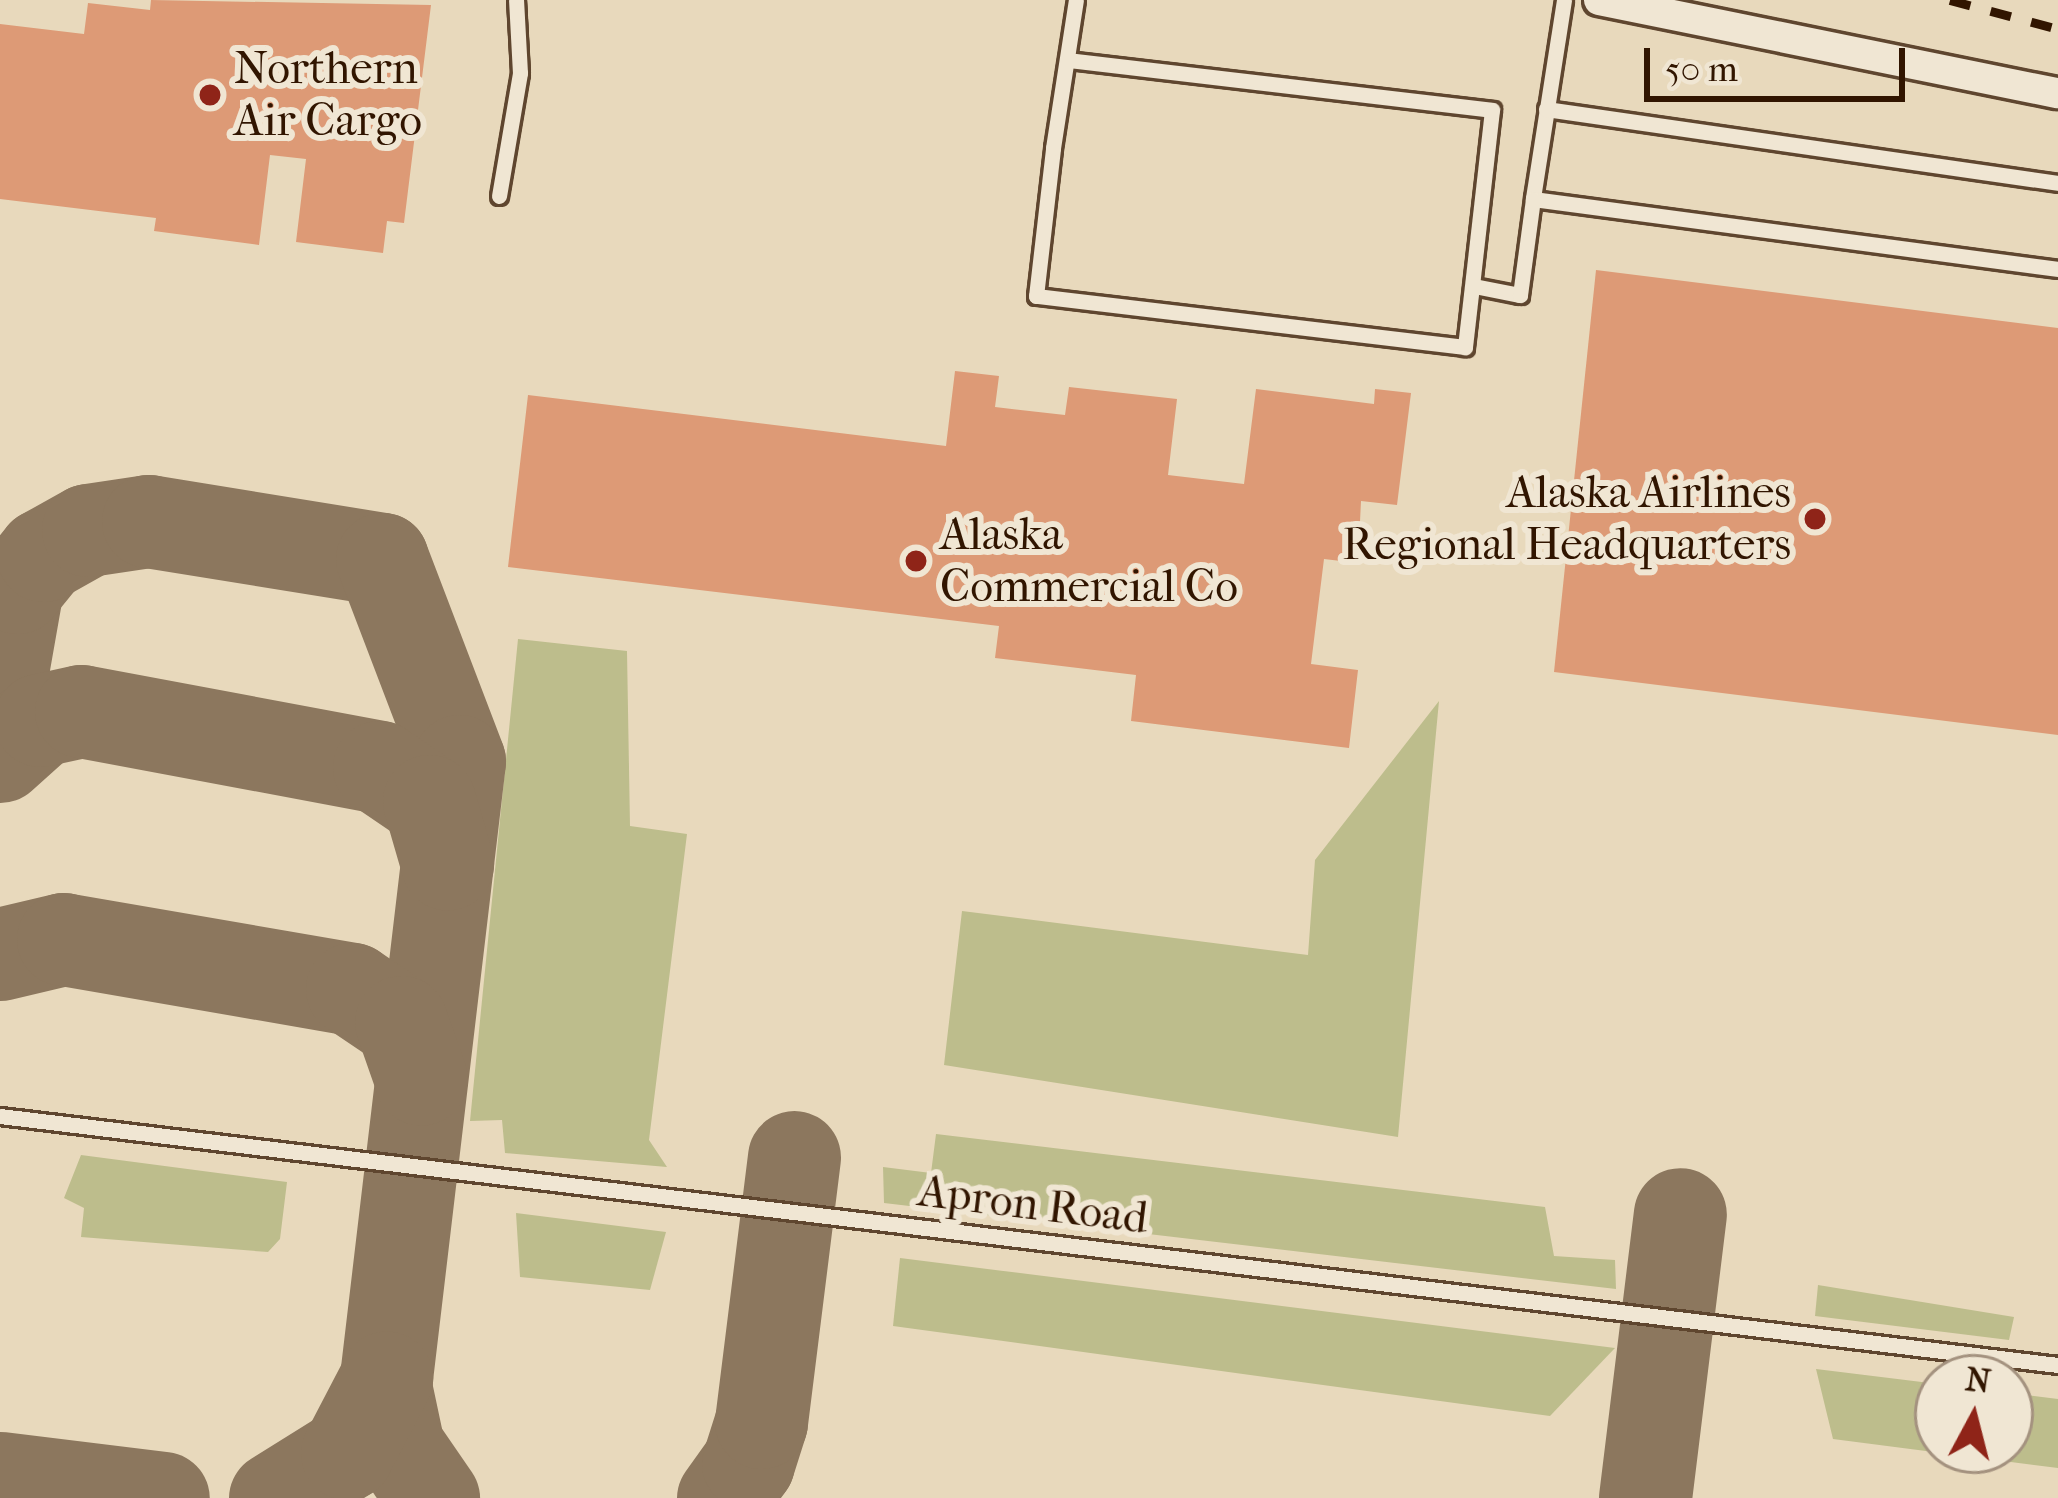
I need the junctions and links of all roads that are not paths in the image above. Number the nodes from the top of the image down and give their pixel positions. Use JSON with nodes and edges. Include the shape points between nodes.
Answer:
{"nodes":[{"id":1,"x":515,"y":0,"type":"edge"},
{"id":2,"x":1076,"y":0,"type":"edge"},
{"id":3,"x":1564,"y":0,"type":"edge"},
{"id":4,"x":1599,"y":0,"type":"edge"},
{"id":5,"x":1722,"y":12,"type":"edge"},
{"id":6,"x":1068,"y":60,"type":"junction"},
{"id":7,"x":2058,"y":93,"type":"edge"},
{"id":8,"x":1546,"y":109,"type":"junction"},
{"id":9,"x":2058,"y":183,"type":"edge"},
{"id":10,"x":499,"y":196,"type":"dead end"},
{"id":11,"x":1533,"y":199,"type":"junction"},
{"id":12,"x":2058,"y":269,"type":"edge"},
{"id":13,"x":1474,"y":286,"type":"junction"},
{"id":14,"x":0,"y":1116,"type":"edge"},
{"id":15,"x":2058,"y":1364,"type":"edge"}],
"edges":[{"from":1,"to":10,"type":"lane","via":[[520,73]]},
{"from":2,"to":6,"type":"lane"},
{"from":3,"to":8,"type":"lane"},
{"from":4,"to":5,"type":"street"},
{"from":5,"to":7,"type":"street"},
{"from":6,"to":13,"type":"lane","via":[[1492,110]]},
{"from":6,"to":13,"type":"lane","via":[[1036,296],[1465,346]]},
{"from":8,"to":9,"type":"lane"},
{"from":8,"to":11,"type":"lane"},
{"from":11,"to":12,"type":"lane"},
{"from":11,"to":13,"type":"lane","via":[[1520,295]]},
{"from":14,"to":15,"type":"lane","name":"Apron Road"}]}
